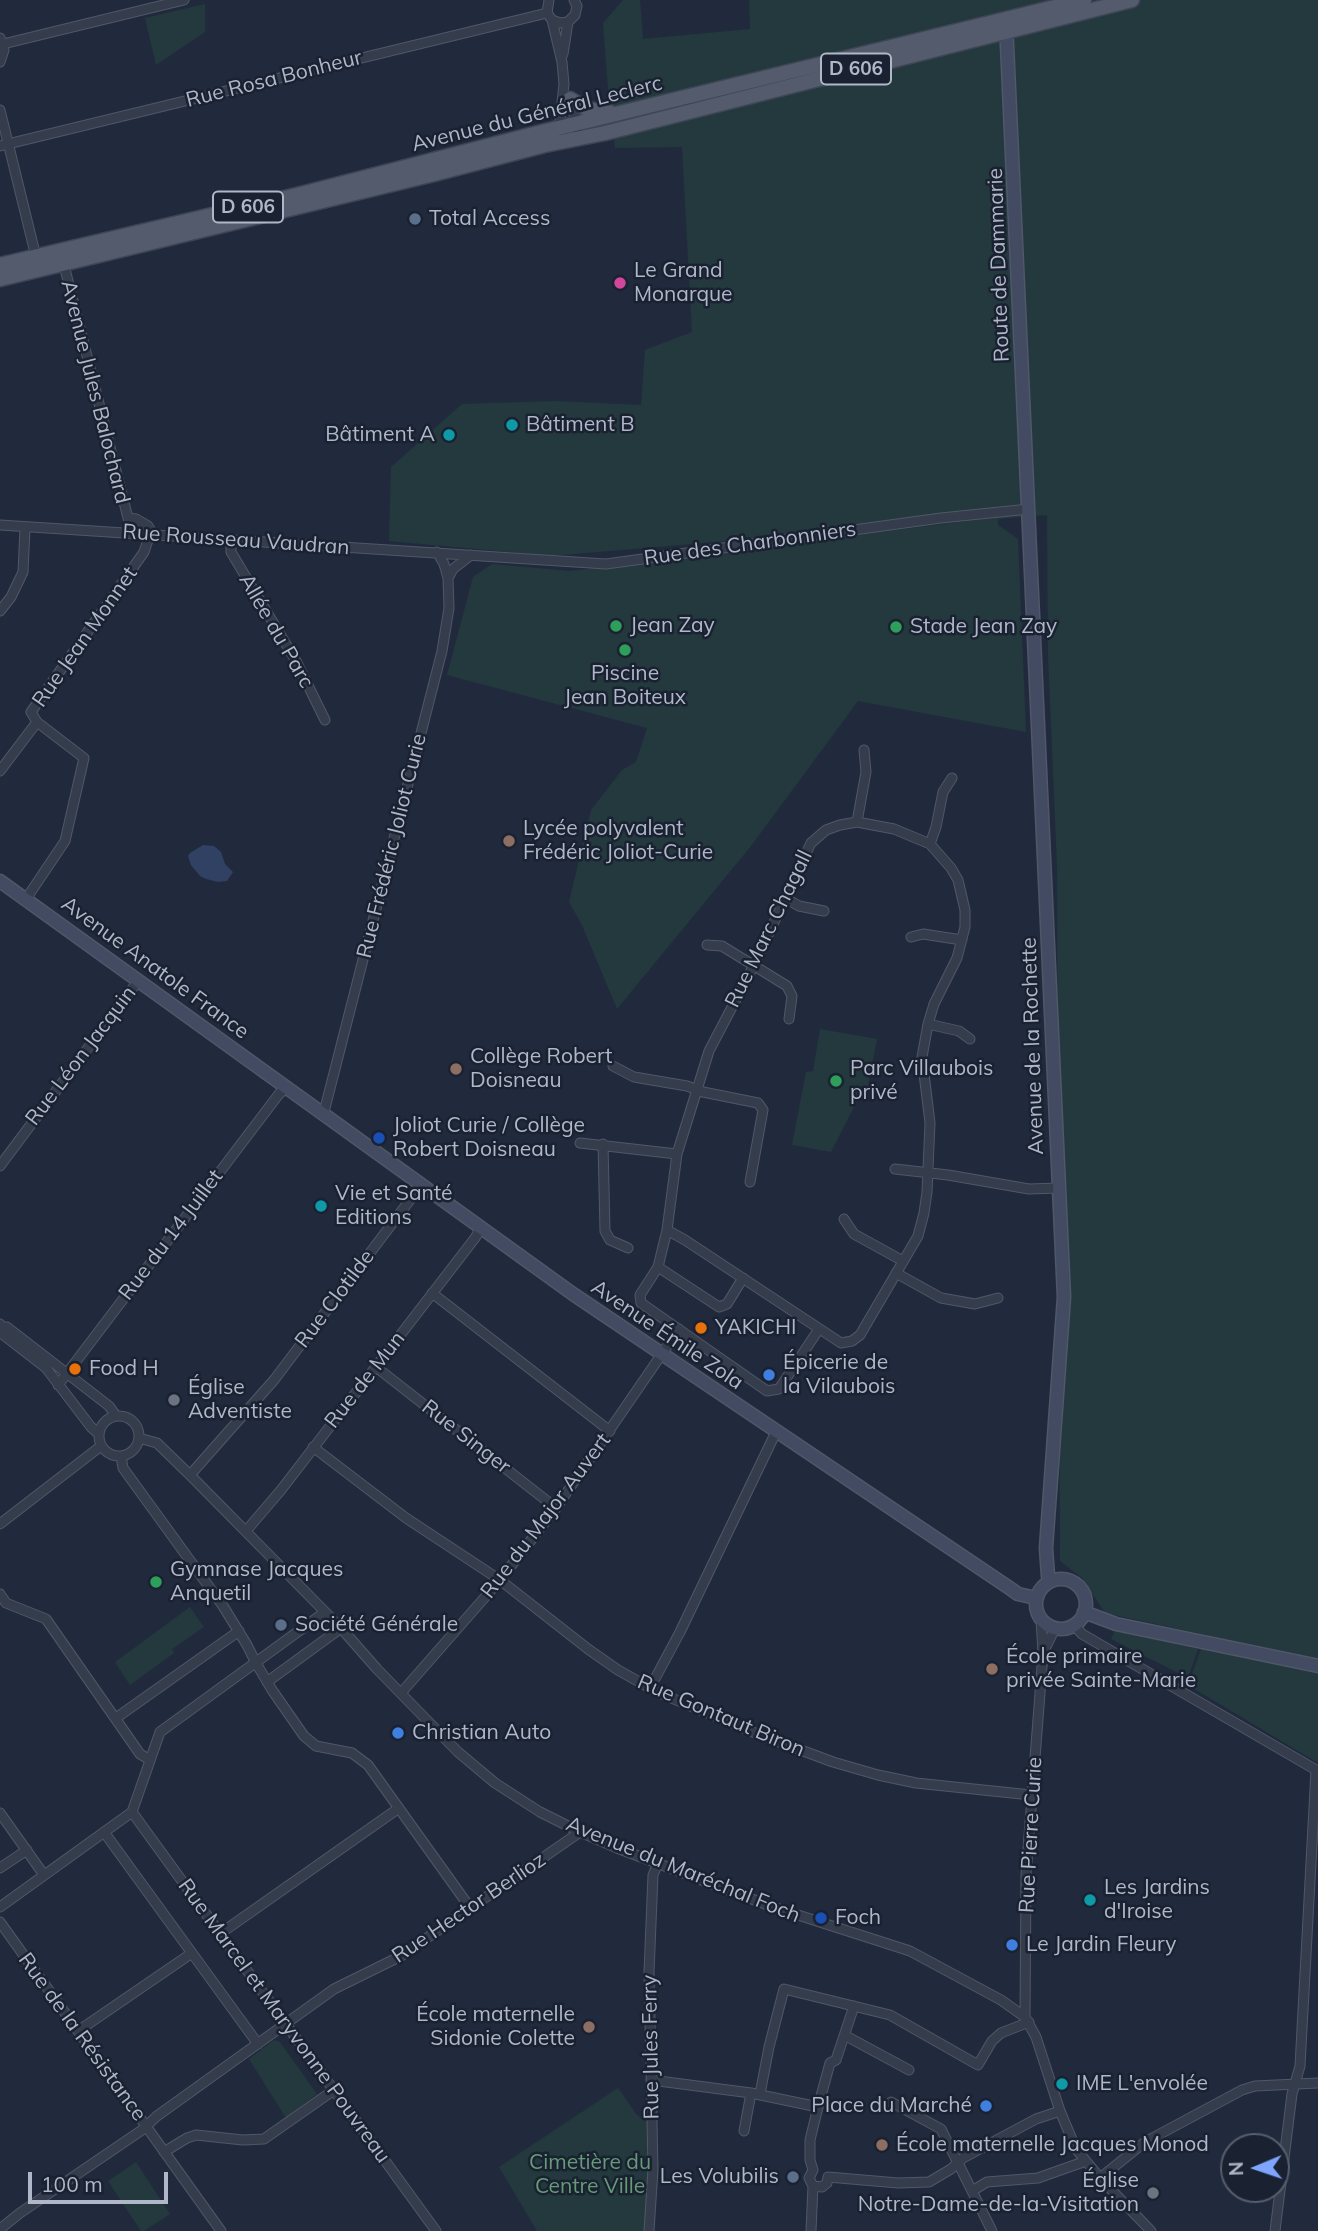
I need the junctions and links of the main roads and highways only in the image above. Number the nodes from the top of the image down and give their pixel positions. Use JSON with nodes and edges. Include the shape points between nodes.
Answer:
{"nodes":[{"id":1,"x":1084,"y":0,"type":"edge"},
{"id":2,"x":1132,"y":0,"type":"edge"},
{"id":3,"x":1006,"y":26,"type":"junction"},
{"id":4,"x":570,"y":99,"type":"road end"},
{"id":5,"x":623,"y":114,"type":"junction"},
{"id":6,"x":579,"y":131,"type":"junction"},
{"id":7,"x":37,"y":263,"type":"junction"},
{"id":8,"x":0,"y":265,"type":"edge"},
{"id":9,"x":0,"y":279,"type":"edge"},
{"id":10,"x":1029,"y":509,"type":"joint"},
{"id":11,"x":0,"y":881,"type":"edge"},
{"id":12,"x":287,"y":1087,"type":"joint"},
{"id":13,"x":1051,"y":1581,"type":"junction"},
{"id":14,"x":1036,"y":1598,"type":"junction"},
{"id":15,"x":1084,"y":1612,"type":"junction"},
{"id":16,"x":1318,"y":1666,"type":"edge"}],
"edges":[{"from":1,"to":3,"type":"main road","name":"Avenue du Général Leclerc","number":"D 606"},
{"from":2,"to":3,"type":"main road","name":"Avenue du Général Leclerc","number":"D 606"},
{"from":3,"to":5,"type":"main road","name":"Avenue du Général Leclerc","number":"D 606"},
{"from":3,"to":6,"type":"main road","name":"Avenue du Général Leclerc","number":"D 606"},
{"from":3,"to":10,"type":"main road","name":"Route de Dammarie"},
{"from":4,"to":5,"type":"main road","via":[[587,109]]},
{"from":5,"to":6,"type":"main road","name":"Avenue du Général Leclerc","number":"D 606"},
{"from":6,"to":7,"type":"main road","name":"Avenue du Général Leclerc","number":"D 606","via":[[293,197]]},
{"from":7,"to":8,"type":"main road","name":"Avenue du Général Leclerc","number":"D 606"},
{"from":7,"to":9,"type":"main road","name":"Avenue du Général Leclerc","number":"D 606"},
{"from":10,"to":13,"type":"main road","name":"Avenue de la Rochette","via":[[1064,1297],[1046,1548]]},
{"from":11,"to":12,"type":"main road","name":"Avenue Anatole France"},
{"from":12,"to":14,"type":"main road","name":"Avenue Émile Zola","via":[[661,1354],[1018,1594]]},
{"from":13,"to":14,"type":"main road"},
{"from":13,"to":15,"type":"main road","via":[[1062,1579],[1077,1585],[1086,1600]]},
{"from":14,"to":15,"type":"main road","via":[[1041,1619],[1055,1628],[1074,1625]]},
{"from":15,"to":16,"type":"main road","via":[[1126,1626]]}]}
